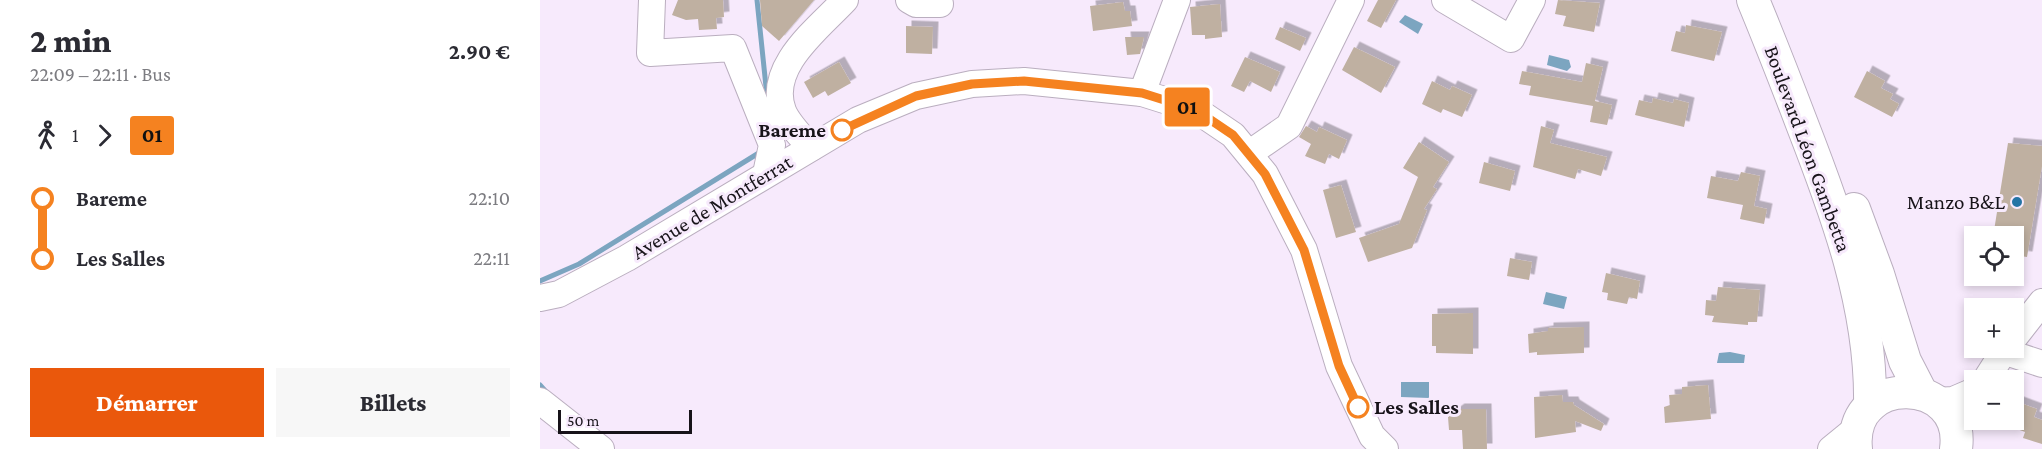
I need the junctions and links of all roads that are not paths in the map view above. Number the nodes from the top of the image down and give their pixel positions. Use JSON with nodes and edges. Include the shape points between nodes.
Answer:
{"nodes":[{"id":1,"x":652,"y":0,"type":"edge"},
{"id":2,"x":845,"y":0,"type":"edge"},
{"id":3,"x":909,"y":0,"type":"edge"},
{"id":4,"x":1177,"y":0,"type":"edge"},
{"id":5,"x":1351,"y":0,"type":"edge"},
{"id":6,"x":1445,"y":0,"type":"edge"},
{"id":7,"x":1532,"y":0,"type":"edge"},
{"id":8,"x":1753,"y":0,"type":"edge"},
{"id":9,"x":1771,"y":0,"type":"edge"},
{"id":10,"x":940,"y":4,"type":"dead end"},
{"id":11,"x":1142,"y":93,"type":"junction"},
{"id":12,"x":811,"y":148,"type":"junction"},
{"id":13,"x":1250,"y":153,"type":"junction"},
{"id":14,"x":766,"y":174,"type":"junction"},
{"id":15,"x":540,"y":298,"type":"edge"},
{"id":16,"x":2042,"y":302,"type":"edge"},
{"id":17,"x":2024,"y":325,"type":"edge"},
{"id":18,"x":2024,"y":355,"type":"edge"},
{"id":19,"x":2042,"y":364,"type":"edge"},
{"id":20,"x":1964,"y":395,"type":"edge"},
{"id":21,"x":1929,"y":397,"type":"junction"},
{"id":22,"x":540,"y":401,"type":"edge"},
{"id":23,"x":1964,"y":425,"type":"edge"},
{"id":24,"x":1861,"y":427,"type":"edge"},
{"id":25,"x":1957,"y":443,"type":"edge"},
{"id":26,"x":1374,"y":445,"type":"edge"},
{"id":27,"x":601,"y":449,"type":"edge"},
{"id":28,"x":1830,"y":449,"type":"edge"}],
"edges":[{"from":1,"to":14,"type":"street","via":[[650,53],[734,48],[772,144]]},
{"from":2,"to":12,"type":"street","via":[[788,62],[779,90],[783,112]]},
{"from":3,"to":10,"type":"street","via":[[916,4]]},
{"from":4,"to":11,"type":"street"},
{"from":5,"to":13,"type":"street","via":[[1289,126]]},
{"from":6,"to":7,"type":"street","via":[[1511,39]]},
{"from":8,"to":24,"type":"main road","name":"Boulevard Léon Gambetta","via":[[1836,214],[1857,289],[1871,366]]},
{"from":9,"to":21,"type":"main road","name":"Boulevard Léon Gambetta","via":[[1878,274],[1905,361]]},
{"from":11,"to":12,"type":"street","name":"Avenue de Montferrat","via":[[1024,81],[972,84],[916,96],[858,120]]},
{"from":11,"to":13,"type":"street","name":"Avenue de Montferrat","via":[[1196,110],[1233,135]]},
{"from":12,"to":14,"type":"street","name":"Avenue de Montferrat"},
{"from":13,"to":26,"type":"street","name":"Avenue de Montferrat","via":[[1304,250],[1339,366]]},
{"from":14,"to":15,"type":"street","name":"Avenue de Montferrat","via":[[627,258],[559,294]]},
{"from":16,"to":17,"type":"street"},
{"from":18,"to":19,"type":"street"},
{"from":20,"to":21,"type":"street","via":[[1953,400]]},
{"from":21,"to":24,"type":"main road","via":[[1894,392],[1881,397]]},
{"from":21,"to":25,"type":"main road","name":"Boulevard Léon Gambetta","via":[[1945,409]]},
{"from":22,"to":27,"type":"street"},
{"from":23,"to":25,"type":"street"},
{"from":24,"to":28,"type":"street"}]}
